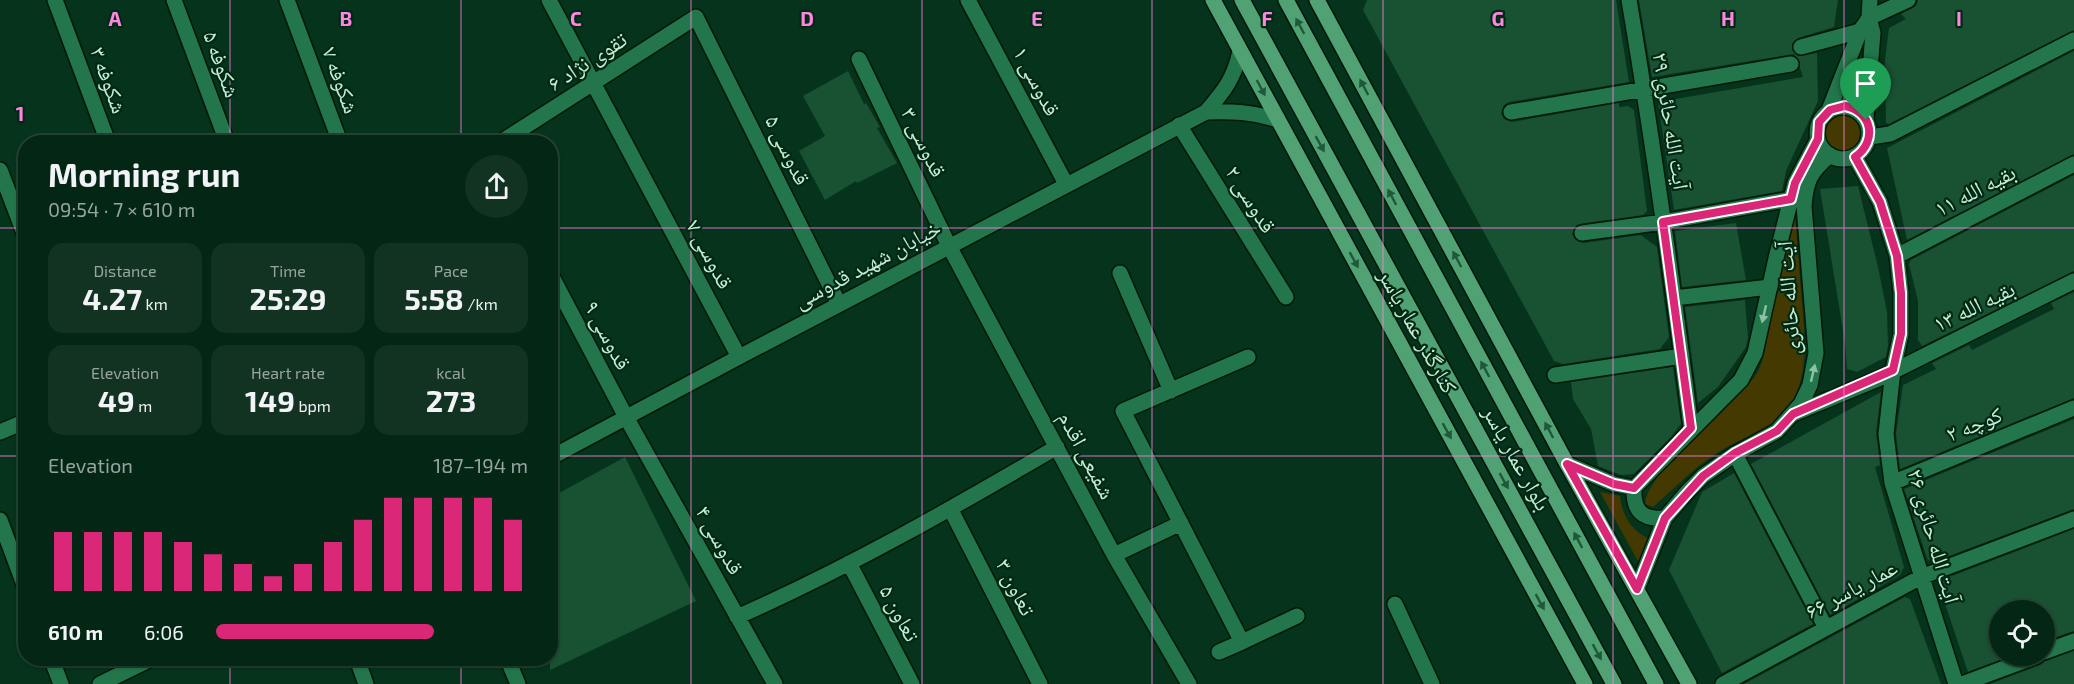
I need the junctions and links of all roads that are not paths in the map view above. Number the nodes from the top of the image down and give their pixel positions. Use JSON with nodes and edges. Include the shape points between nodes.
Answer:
{"nodes":[{"id":1,"x":55,"y":0,"type":"edge"},
{"id":2,"x":174,"y":0,"type":"edge"},
{"id":3,"x":287,"y":0,"type":"edge"},
{"id":4,"x":549,"y":0,"type":"edge"},
{"id":5,"x":968,"y":0,"type":"edge"},
{"id":6,"x":1213,"y":0,"type":"edge"},
{"id":7,"x":1242,"y":0,"type":"edge"},
{"id":8,"x":1286,"y":0,"type":"edge"},
{"id":9,"x":1317,"y":0,"type":"edge"},
{"id":10,"x":1629,"y":0,"type":"edge"},
{"id":11,"x":1870,"y":0,"type":"edge"},
{"id":12,"x":1908,"y":0,"type":"edge"},
{"id":13,"x":696,"y":17,"type":"joint"},
{"id":14,"x":1869,"y":18,"type":"junction"},
{"id":15,"x":1860,"y":31,"type":"junction"},
{"id":16,"x":2067,"y":44,"type":"edge"},
{"id":17,"x":1801,"y":47,"type":"dead end"},
{"id":18,"x":1240,"y":51,"type":"junction"},
{"id":19,"x":859,"y":58,"type":"dead end"},
{"id":20,"x":1791,"y":64,"type":"dead end"},
{"id":21,"x":594,"y":83,"type":"junction"},
{"id":22,"x":1644,"y":90,"type":"junction"},
{"id":23,"x":1830,"y":110,"type":"junction"},
{"id":24,"x":1206,"y":112,"type":"junction"},
{"id":25,"x":1511,"y":112,"type":"dead end"},
{"id":26,"x":1278,"y":120,"type":"junction"},
{"id":27,"x":1866,"y":120,"type":"junction"},
{"id":28,"x":1179,"y":125,"type":"junction"},
{"id":29,"x":105,"y":135,"type":"edge"},
{"id":30,"x":224,"y":135,"type":"edge"},
{"id":31,"x":337,"y":135,"type":"edge"},
{"id":32,"x":512,"y":135,"type":"edge"},
{"id":33,"x":1870,"y":137,"type":"junction"},
{"id":34,"x":1818,"y":139,"type":"junction"},
{"id":35,"x":1830,"y":155,"type":"junction"},
{"id":36,"x":1855,"y":157,"type":"junction"},
{"id":37,"x":2074,"y":164,"type":"edge"},
{"id":38,"x":0,"y":170,"type":"edge"},
{"id":39,"x":1066,"y":184,"type":"junction"},
{"id":40,"x":1791,"y":199,"type":"junction"},
{"id":41,"x":18,"y":217,"type":"edge"},
{"id":42,"x":1663,"y":222,"type":"junction"},
{"id":43,"x":1582,"y":233,"type":"dead end"},
{"id":44,"x":949,"y":246,"type":"junction"},
{"id":45,"x":1897,"y":256,"type":"junction"},
{"id":46,"x":1120,"y":273,"type":"dead end"},
{"id":47,"x":2074,"y":281,"type":"edge"},
{"id":48,"x":1770,"y":287,"type":"junction"},
{"id":49,"x":558,"y":288,"type":"edge"},
{"id":50,"x":1286,"y":297,"type":"dead end"},
{"id":51,"x":1674,"y":298,"type":"junction"},
{"id":52,"x":839,"y":304,"type":"junction"},
{"id":53,"x":1682,"y":356,"type":"junction"},
{"id":54,"x":739,"y":357,"type":"junction"},
{"id":55,"x":1248,"y":357,"type":"dead end"},
{"id":56,"x":1893,"y":370,"type":"junction"},
{"id":57,"x":1555,"y":375,"type":"dead end"},
{"id":58,"x":1171,"y":391,"type":"junction"},
{"id":59,"x":2074,"y":408,"type":"edge"},
{"id":60,"x":1793,"y":414,"type":"junction"},
{"id":61,"x":626,"y":417,"type":"junction"},
{"id":62,"x":18,"y":424,"type":"edge"},
{"id":63,"x":1691,"y":428,"type":"junction"},
{"id":64,"x":0,"y":432,"type":"edge"},
{"id":65,"x":1057,"y":447,"type":"junction"},
{"id":66,"x":1735,"y":453,"type":"junction"},
{"id":67,"x":558,"y":454,"type":"edge"},
{"id":68,"x":1567,"y":464,"type":"junction"},
{"id":69,"x":1892,"y":483,"type":"junction"},
{"id":70,"x":1634,"y":488,"type":"junction"},
{"id":71,"x":951,"y":510,"type":"junction"},
{"id":72,"x":1665,"y":518,"type":"junction"},
{"id":73,"x":2074,"y":519,"type":"edge"},
{"id":74,"x":0,"y":520,"type":"edge"},
{"id":75,"x":1181,"y":523,"type":"junction"},
{"id":76,"x":1114,"y":555,"type":"junction"},
{"id":77,"x":849,"y":563,"type":"junction"},
{"id":78,"x":18,"y":568,"type":"edge"},
{"id":79,"x":1921,"y":577,"type":"junction"},
{"id":80,"x":1637,"y":589,"type":"junction"},
{"id":81,"x":1395,"y":604,"type":"dead end"},
{"id":82,"x":1297,"y":616,"type":"dead end"},
{"id":83,"x":738,"y":617,"type":"junction"},
{"id":84,"x":1826,"y":628,"type":"junction"},
{"id":85,"x":2074,"y":641,"type":"edge"},
{"id":86,"x":1242,"y":642,"type":"junction"},
{"id":87,"x":2055,"y":648,"type":"edge"},
{"id":88,"x":1219,"y":652,"type":"dead end"},
{"id":89,"x":54,"y":666,"type":"edge"},
{"id":90,"x":137,"y":666,"type":"edge"},
{"id":91,"x":360,"y":666,"type":"edge"},
{"id":92,"x":510,"y":666,"type":"edge"},
{"id":93,"x":2010,"y":666,"type":"edge"},
{"id":94,"x":1186,"y":683,"type":"edge"},
{"id":95,"x":61,"y":684,"type":"edge"},
{"id":96,"x":100,"y":684,"type":"edge"},
{"id":97,"x":366,"y":684,"type":"edge"},
{"id":98,"x":518,"y":684,"type":"edge"},
{"id":99,"x":775,"y":684,"type":"edge"},
{"id":100,"x":912,"y":684,"type":"edge"},
{"id":101,"x":1040,"y":684,"type":"edge"},
{"id":102,"x":1432,"y":684,"type":"edge"},
{"id":103,"x":1585,"y":684,"type":"edge"},
{"id":104,"x":1614,"y":684,"type":"edge"},
{"id":105,"x":1656,"y":684,"type":"edge"},
{"id":106,"x":1689,"y":684,"type":"edge"},
{"id":107,"x":1723,"y":684,"type":"edge"},
{"id":108,"x":1956,"y":684,"type":"edge"},
{"id":109,"x":1962,"y":684,"type":"edge"}],
"edges":[{"from":1,"to":29,"type":"street","name":"شکوفه ۳"},
{"from":2,"to":30,"type":"street","name":"شکوفه ۵"},
{"from":3,"to":31,"type":"street","name":"شکوفه ۷"},
{"from":4,"to":21,"type":"street","name":"قدوسی ۷"},
{"from":5,"to":39,"type":"street","name":"قدوسی ۱"},
{"from":6,"to":18,"type":"main road","name":"کنارگذر عمار یاسر"},
{"from":7,"to":104,"type":"main road","name":"بلوار عمار یاسر","one_way":true},
{"from":105,"to":8,"type":"main road","name":"بلوار عمار یاسر","one_way":true},
{"from":68,"to":9,"type":"main road","one_way":true},
{"from":10,"to":22,"type":"street","name":"آیت الله حائری ۲۹"},
{"from":11,"to":14,"type":"street"},
{"from":12,"to":14,"type":"street"},
{"from":13,"to":21,"type":"street","name":"تقوی نژاد ۶"},
{"from":13,"to":52,"type":"street","name":"قدوسی ۵"},
{"from":14,"to":15,"type":"street"},
{"from":14,"to":27,"type":"street","via":[[1873,33]]},
{"from":15,"to":17,"type":"street"},
{"from":15,"to":23,"type":"street"},
{"from":16,"to":33,"type":"street","via":[[1890,134]]},
{"from":18,"to":24,"type":"street","via":[[1227,88]]},
{"from":18,"to":26,"type":"main road","name":"کنارگذر عمار یاسر","one_way":true},
{"from":19,"to":44,"type":"street","name":"قدوسی ۳"},
{"from":20,"to":22,"type":"street"},
{"from":21,"to":32,"type":"street","name":"تقوی نژاد ۶"},
{"from":21,"to":54,"type":"street","name":"قدوسی ۷"},
{"from":22,"to":25,"type":"street"},
{"from":22,"to":42,"type":"street","name":"آیت الله حائری ۲۹"},
{"from":23,"to":27,"type":"street","via":[[1851,107]]},
{"from":23,"to":34,"type":"street","via":[[1819,122]]},
{"from":24,"to":26,"type":"street","via":[[1257,113]]},
{"from":24,"to":28,"type":"street","name":"خیابان شهید قدوسی"},
{"from":26,"to":103,"type":"main road","name":"کنارگذر عمار یاسر","one_way":true},
{"from":27,"to":33,"type":"street"},
{"from":28,"to":39,"type":"street","name":"خیابان شهید قدوسی"},
{"from":28,"to":50,"type":"street","name":"قدوسی ۲"},
{"from":33,"to":36,"type":"street"},
{"from":34,"to":35,"type":"street"},
{"from":34,"to":40,"type":"street","name":"آیت الله حائری"},
{"from":35,"to":36,"type":"street"},
{"from":60,"to":35,"type":"street","name":"آیت الله حائری","one_way":true,"via":[[1810,385],[1816,354],[1805,189],[1816,166]]},
{"from":36,"to":45,"type":"street","name":"آیت الله حائری ۲۶","via":[[1880,202]]},
{"from":37,"to":45,"type":"street","name":"بقیه الله ۱۱"},
{"from":38,"to":41,"type":"street"},
{"from":39,"to":44,"type":"street","name":"خیابان شهید قدوسی"},
{"from":40,"to":42,"type":"street"},
{"from":40,"to":48,"type":"street","name":"آیت الله حائری"},
{"from":42,"to":43,"type":"street"},
{"from":42,"to":51,"type":"street","name":"آیت الله حائری ۲۹"},
{"from":44,"to":52,"type":"street","name":"خیابان شهید قدوسی"},
{"from":44,"to":65,"type":"street","name":"شفیعی اقدم"},
{"from":45,"to":56,"type":"street","name":"آیت الله حائری ۲۶","via":[[1901,334]]},
{"from":46,"to":58,"type":"street"},
{"from":47,"to":56,"type":"street","name":"بقیه الله ۱۳"},
{"from":48,"to":51,"type":"street"},
{"from":48,"to":63,"type":"street","name":"آیت الله حائری","one_way":true,"via":[[1755,353],[1741,380]]},
{"from":49,"to":61,"type":"street","name":"قدوسی ۹"},
{"from":51,"to":53,"type":"street","name":"آیت الله حائری ۲۹"},
{"from":52,"to":54,"type":"street","name":"خیابان شهید قدوسی"},
{"from":53,"to":57,"type":"street"},
{"from":53,"to":63,"type":"street","name":"آیت الله حائری ۲۹"},
{"from":54,"to":61,"type":"street","name":"خیابان شهید قدوسی"},
{"from":55,"to":58,"type":"street"},
{"from":56,"to":60,"type":"street","name":"بقیه الله ۱۳"},
{"from":56,"to":69,"type":"street","name":"آیت الله حائری ۲۶","via":[[1886,434]]},
{"from":58,"to":75,"type":"street","via":[[1123,411]]},
{"from":59,"to":69,"type":"street","name":"کوچه ۲"},
{"from":60,"to":66,"type":"street","name":"آیت الله حائری","via":[[1777,431]]},
{"from":61,"to":67,"type":"street","name":"خیابان شهید قدوسی"},
{"from":61,"to":83,"type":"street","name":"قدوسی ۴"},
{"from":62,"to":64,"type":"street"},
{"from":63,"to":70,"type":"street","name":"آیت الله حائری"},
{"from":65,"to":71,"type":"street"},
{"from":65,"to":76,"type":"street","name":"شفیعی اقدم"},
{"from":66,"to":72,"type":"street","name":"آیت الله حائری","via":[[1703,476]]},
{"from":66,"to":84,"type":"street"},
{"from":68,"to":70,"type":"street"},
{"from":68,"to":80,"type":"main road"},
{"from":69,"to":79,"type":"street","name":"آیت الله حائری ۲۶"},
{"from":70,"to":72,"type":"street","via":[[1633,502],[1642,515]]},
{"from":71,"to":77,"type":"street"},
{"from":71,"to":101,"type":"street","name":"تعاون ۳"},
{"from":72,"to":80,"type":"street","name":"آیت الله حائری"},
{"from":73,"to":79,"type":"street","name":"عمار یاسر ۶۶"},
{"from":74,"to":78,"type":"street"},
{"from":75,"to":76,"type":"street"},
{"from":75,"to":86,"type":"street"},
{"from":76,"to":94,"type":"street","name":"شفیعی اقدم"},
{"from":77,"to":83,"type":"street"},
{"from":77,"to":100,"type":"street","name":"تعاون ۵"},
{"from":79,"to":84,"type":"street","name":"عمار یاسر ۶۶"},
{"from":79,"to":108,"type":"street","name":"آیت الله حائری ۲۶"},
{"from":80,"to":106,"type":"main road"},
{"from":81,"to":102,"type":"street"},
{"from":82,"to":86,"type":"street"},
{"from":83,"to":99,"type":"street","name":"قدوسی ۴"},
{"from":84,"to":107,"type":"street","name":"عمار یاسر ۶۶"},
{"from":85,"to":87,"type":"street"},
{"from":86,"to":88,"type":"street"},
{"from":89,"to":95,"type":"street"},
{"from":90,"to":96,"type":"street"},
{"from":91,"to":97,"type":"street"},
{"from":92,"to":98,"type":"street"},
{"from":93,"to":109,"type":"street"}]}
